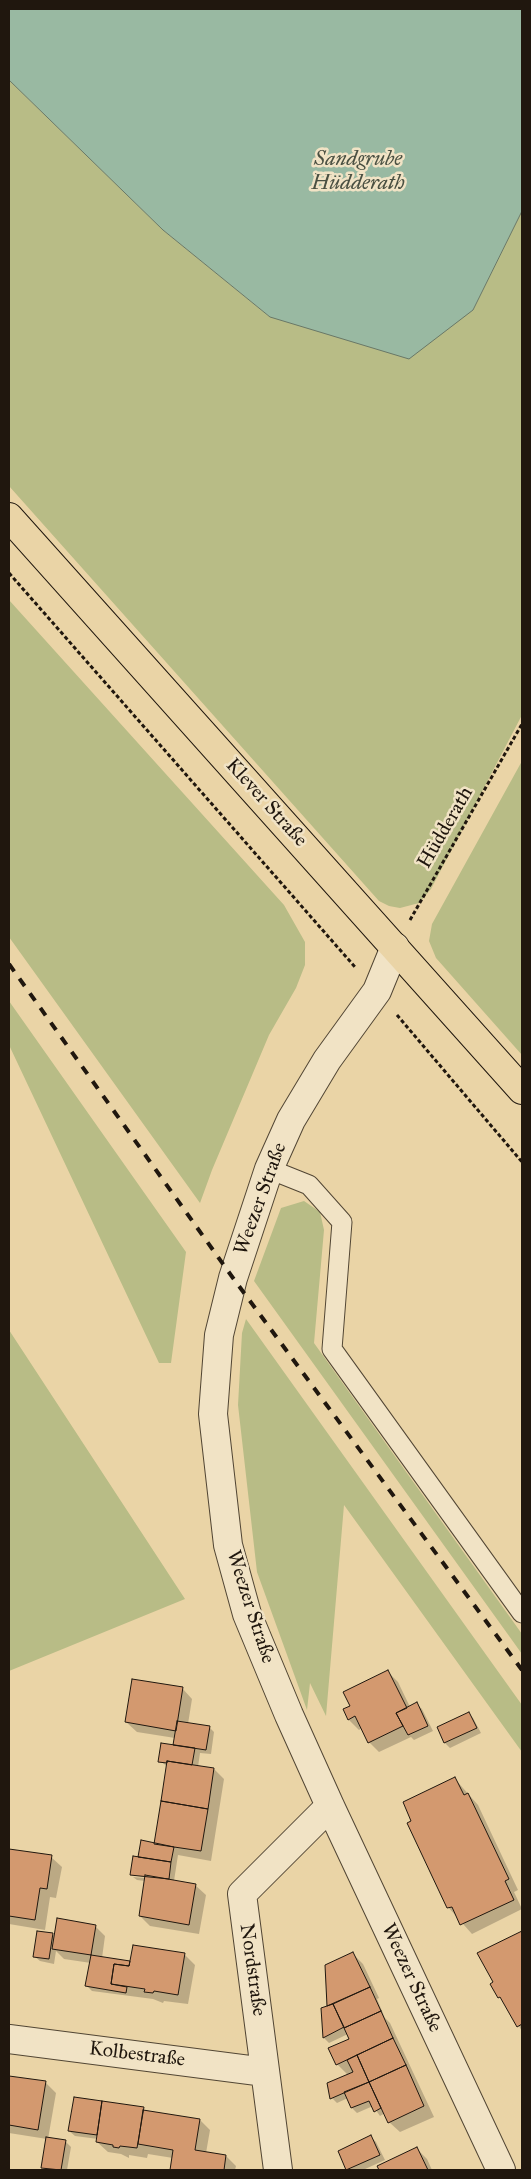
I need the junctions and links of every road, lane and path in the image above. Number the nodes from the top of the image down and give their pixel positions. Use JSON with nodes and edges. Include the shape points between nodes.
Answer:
{"nodes":[{"id":1,"x":9,"y":517,"type":"edge"},
{"id":2,"x":9,"y":573,"type":"edge"},
{"id":3,"x":522,"y":724,"type":"edge"},
{"id":4,"x":395,"y":947,"type":"junction"},
{"id":5,"x":377,"y":991,"type":"junction"},
{"id":6,"x":522,"y":1090,"type":"edge"},
{"id":7,"x":522,"y":1162,"type":"edge"},
{"id":8,"x":269,"y":1169,"type":"junction"},
{"id":9,"x":522,"y":1612,"type":"edge"},
{"id":10,"x":330,"y":1806,"type":"junction"},
{"id":11,"x":9,"y":2039,"type":"edge"},
{"id":12,"x":266,"y":2072,"type":"junction"},
{"id":13,"x":278,"y":2170,"type":"edge"},
{"id":14,"x":501,"y":2170,"type":"edge"}],
"edges":[{"from":1,"to":4,"type":"main road","name":"Klever Straße"},
{"from":2,"to":5,"type":"path"},
{"from":3,"to":4,"type":"path","name":"Hüdderath"},
{"from":4,"to":5,"type":"street","name":"Weezer Straße"},
{"from":4,"to":6,"type":"main road","name":"Klever Straße"},
{"from":5,"to":7,"type":"path"},
{"from":5,"to":8,"type":"street","name":"Weezer Straße","via":[[327,1060],[291,1120]]},
{"from":8,"to":9,"type":"lane","via":[[308,1186],[342,1222],[332,1349]]},
{"from":8,"to":10,"type":"street","name":"Weezer Straße","via":[[219,1335],[213,1414],[228,1545],[247,1614]]},
{"from":10,"to":12,"type":"street","name":"Nordstraße","via":[[242,1894]]},
{"from":10,"to":14,"type":"street","name":"Weezer Straße"},
{"from":11,"to":12,"type":"street","name":"Kolbestraße"},
{"from":12,"to":13,"type":"street","name":"Nordstraße"}]}
